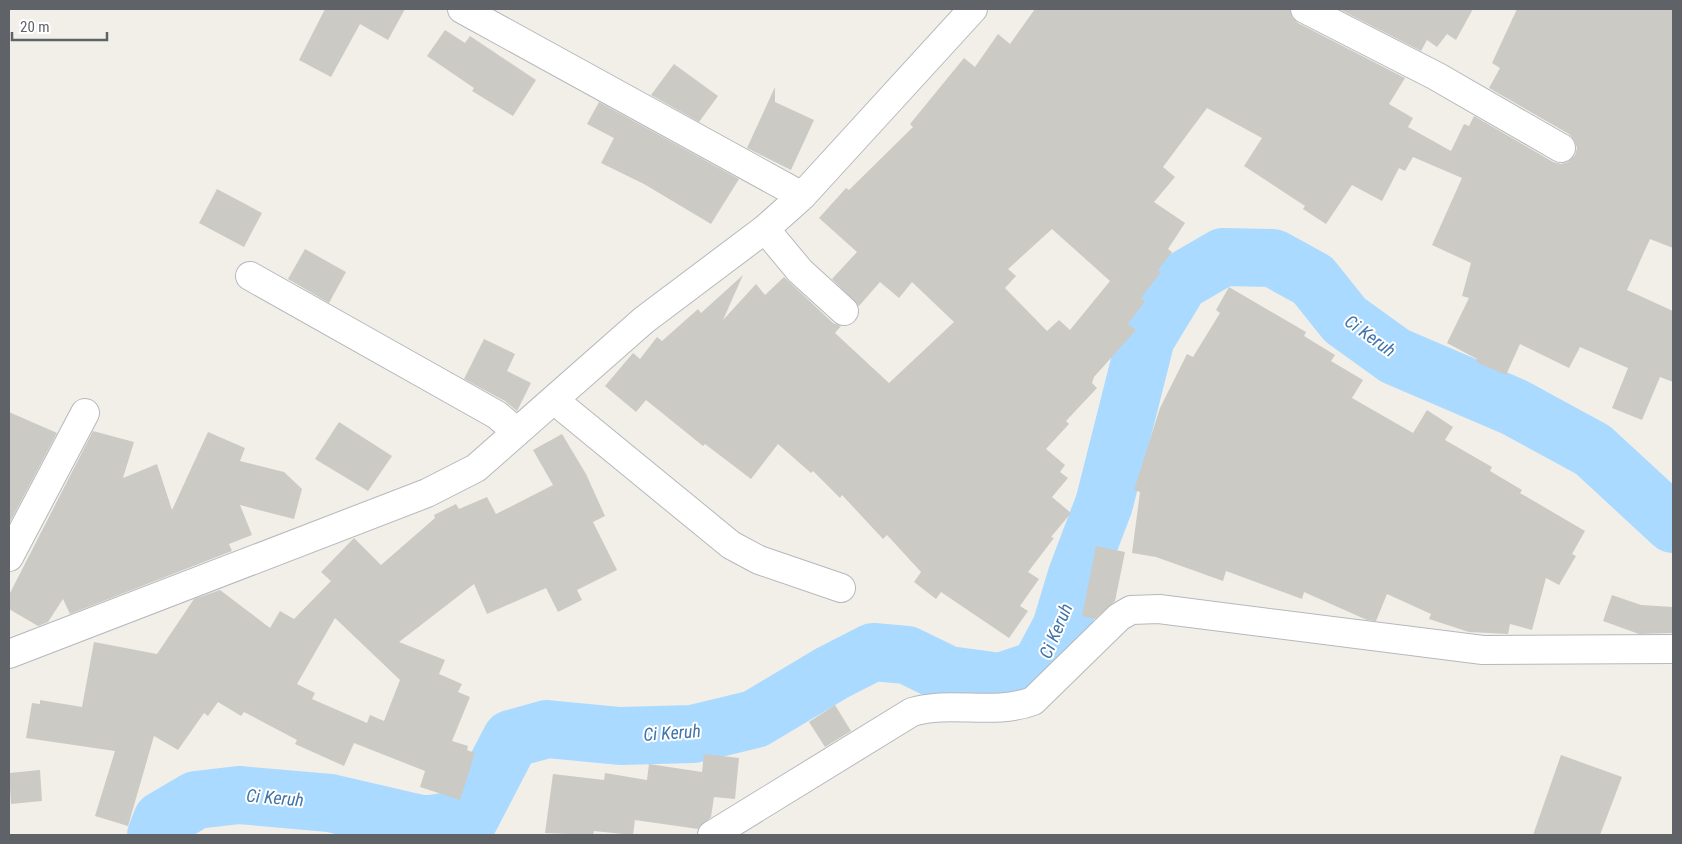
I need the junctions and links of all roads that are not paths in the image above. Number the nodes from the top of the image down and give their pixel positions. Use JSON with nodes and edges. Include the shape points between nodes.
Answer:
{"nodes":[{"id":1,"x":462,"y":9,"type":"edge"},
{"id":2,"x":973,"y":9,"type":"edge"},
{"id":3,"x":1305,"y":9,"type":"edge"},
{"id":4,"x":1561,"y":148,"type":"dead end"},
{"id":5,"x":790,"y":190,"type":"junction"},
{"id":6,"x":765,"y":230,"type":"junction"},
{"id":7,"x":250,"y":276,"type":"dead end"},
{"id":8,"x":844,"y":311,"type":"dead end"},
{"id":9,"x":554,"y":400,"type":"junction"},
{"id":10,"x":85,"y":413,"type":"dead end"},
{"id":11,"x":507,"y":423,"type":"junction"},
{"id":12,"x":9,"y":557,"type":"edge"},
{"id":13,"x":841,"y":588,"type":"dead end"},
{"id":14,"x":1673,"y":649,"type":"edge"},
{"id":15,"x":9,"y":654,"type":"edge"},
{"id":16,"x":712,"y":835,"type":"edge"}],
"edges":[{"from":1,"to":5,"type":"street"},
{"from":2,"to":5,"type":"street"},
{"from":3,"to":4,"type":"street","via":[[1436,76]]},
{"from":5,"to":6,"type":"street"},
{"from":6,"to":8,"type":"street","via":[[800,271]]},
{"from":6,"to":9,"type":"street","via":[[644,320]]},
{"from":7,"to":11,"type":"street"},
{"from":9,"to":11,"type":"street"},
{"from":9,"to":13,"type":"street","via":[[731,545],[758,560]]},
{"from":10,"to":12,"type":"street"},
{"from":11,"to":15,"type":"street","via":[[476,468],[427,493]]},
{"from":14,"to":16,"type":"street","via":[[1483,650],[1159,609],[1131,610],[1119,617],[1033,701],[998,709],[933,707],[912,712]]}]}
